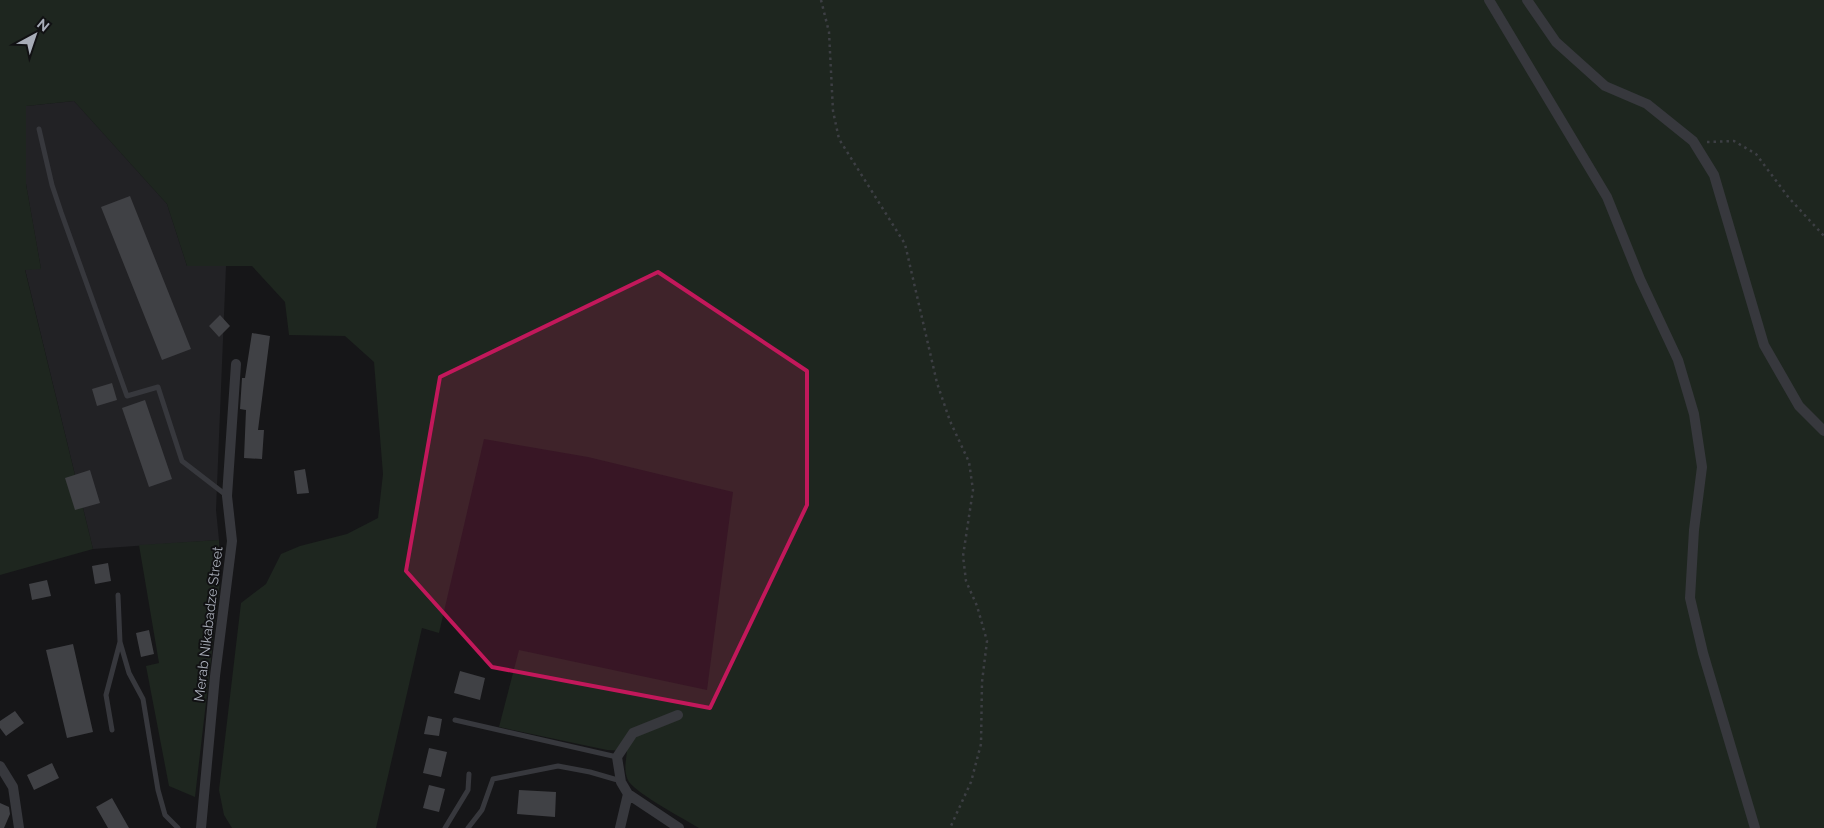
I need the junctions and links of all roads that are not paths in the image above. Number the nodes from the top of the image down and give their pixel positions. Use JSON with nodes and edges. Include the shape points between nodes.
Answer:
{"nodes":[{"id":1,"x":1489,"y":0,"type":"edge"},
{"id":2,"x":1527,"y":0,"type":"edge"},
{"id":3,"x":39,"y":129,"type":"dead end"},
{"id":4,"x":236,"y":364,"type":"dead end"},
{"id":5,"x":1824,"y":431,"type":"edge"},
{"id":6,"x":227,"y":496,"type":"junction"},
{"id":7,"x":118,"y":595,"type":"dead end"},
{"id":8,"x":120,"y":642,"type":"junction"},
{"id":9,"x":678,"y":715,"type":"dead end"},
{"id":10,"x":456,"y":720,"type":"dead end"},
{"id":11,"x":112,"y":730,"type":"dead end"},
{"id":12,"x":616,"y":757,"type":"junction"},
{"id":13,"x":0,"y":766,"type":"edge"},
{"id":14,"x":469,"y":774,"type":"dead end"},
{"id":15,"x":621,"y":782,"type":"junction"},
{"id":16,"x":628,"y":794,"type":"junction"},
{"id":17,"x":19,"y":828,"type":"edge"},
{"id":18,"x":178,"y":828,"type":"edge"},
{"id":19,"x":201,"y":828,"type":"edge"},
{"id":20,"x":445,"y":828,"type":"edge"},
{"id":21,"x":468,"y":828,"type":"edge"},
{"id":22,"x":620,"y":828,"type":"edge"},
{"id":23,"x":679,"y":828,"type":"edge"},
{"id":24,"x":1755,"y":828,"type":"edge"}],
"edges":[{"from":1,"to":24,"type":"street","via":[[1607,197],[1678,360],[1694,414],[1702,467],[1690,598]]},
{"from":2,"to":5,"type":"street","via":[[1556,42],[1605,86],[1647,104],[1693,141],[1714,175],[1764,345],[1799,406]]},
{"from":3,"to":6,"type":"lane","via":[[60,212],[128,396],[158,387],[182,461]]},
{"from":4,"to":6,"type":"street","name":"Merab Nikabadze Street"},
{"from":6,"to":19,"type":"street","name":"Merab Nikabadze Street","via":[[232,541]]},
{"from":7,"to":8,"type":"lane"},
{"from":8,"to":11,"type":"lane","via":[[106,694]]},
{"from":8,"to":18,"type":"lane","via":[[129,673],[143,699],[165,815]]},
{"from":9,"to":12,"type":"street","via":[[633,733]]},
{"from":10,"to":12,"type":"lane"},
{"from":12,"to":15,"type":"street"},
{"from":13,"to":17,"type":"street","via":[[13,787]]},
{"from":14,"to":20,"type":"lane","via":[[468,790]]},
{"from":15,"to":16,"type":"street"},
{"from":15,"to":21,"type":"lane","via":[[558,766],[493,778],[482,810]]},
{"from":16,"to":22,"type":"street"},
{"from":16,"to":23,"type":"street"}]}
